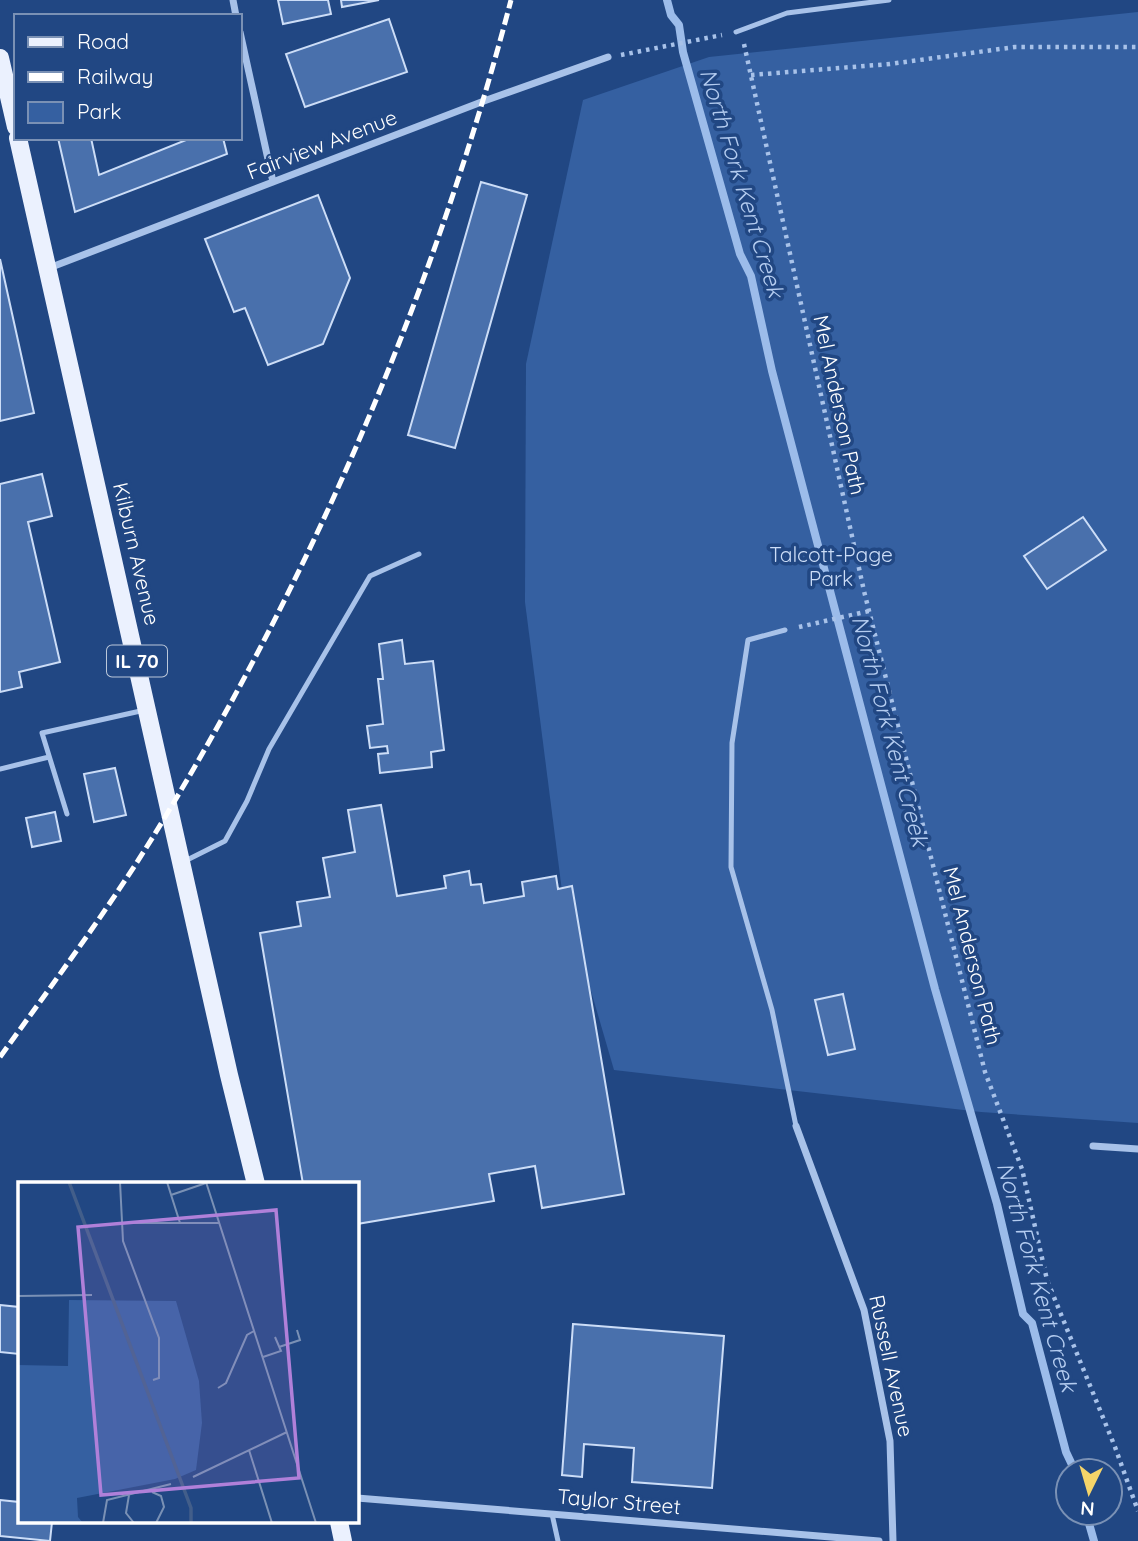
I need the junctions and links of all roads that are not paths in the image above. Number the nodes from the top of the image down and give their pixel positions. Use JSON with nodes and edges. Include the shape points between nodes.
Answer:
{"nodes":[{"id":1,"x":858,"y":0,"type":"edge"},
{"id":2,"x":890,"y":0,"type":"edge"},
{"id":3,"x":865,"y":3,"type":"junction"},
{"id":4,"x":736,"y":32,"type":"road end"},
{"id":5,"x":242,"y":41,"type":"edge"},
{"id":6,"x":608,"y":57,"type":"road end"},
{"id":7,"x":0,"y":58,"type":"edge"},
{"id":8,"x":14,"y":118,"type":"edge"},
{"id":9,"x":18,"y":140,"type":"edge"},
{"id":10,"x":273,"y":182,"type":"junction"},
{"id":11,"x":48,"y":269,"type":"junction"},
{"id":12,"x":419,"y":554,"type":"dead end"},
{"id":13,"x":785,"y":630,"type":"road end"},
{"id":14,"x":148,"y":710,"type":"junction"},
{"id":15,"x":49,"y":757,"type":"junction"},
{"id":16,"x":0,"y":769,"type":"edge"},
{"id":17,"x":67,"y":814,"type":"dead end"},
{"id":18,"x":183,"y":862,"type":"junction"},
{"id":19,"x":796,"y":1126,"type":"joint"},
{"id":20,"x":1093,"y":1146,"type":"dead end"},
{"id":21,"x":1138,"y":1149,"type":"edge"},
{"id":22,"x":256,"y":1182,"type":"edge"},
{"id":23,"x":359,"y":1498,"type":"edge"},
{"id":24,"x":552,"y":1514,"type":"junction"},
{"id":25,"x":558,"y":1541,"type":"edge"},
{"id":26,"x":879,"y":1541,"type":"edge"},
{"id":27,"x":892,"y":1541,"type":"edge"}],
"edges":[{"from":1,"to":3,"type":"lane"},
{"from":2,"to":3,"type":"lane"},
{"from":3,"to":4,"type":"lane","via":[[787,13]]},
{"from":5,"to":10,"type":"street"},
{"from":6,"to":10,"type":"street","name":"Fairview Avenue"},
{"from":7,"to":8,"type":"main road"},
{"from":9,"to":11,"type":"main road","name":"Kilburn Avenue","number":"IL 70"},
{"from":10,"to":11,"type":"street","name":"Fairview Avenue"},
{"from":11,"to":14,"type":"main road","name":"Kilburn Avenue","number":"IL 70"},
{"from":12,"to":18,"type":"lane","via":[[370,576],[269,749],[225,841]]},
{"from":13,"to":19,"type":"lane","via":[[748,640],[732,743],[731,867],[772,1010]]},
{"from":14,"to":15,"type":"lane","via":[[42,733]]},
{"from":14,"to":18,"type":"main road","name":"Kilburn Avenue","number":"IL 70"},
{"from":15,"to":16,"type":"lane"},
{"from":15,"to":17,"type":"lane"},
{"from":18,"to":22,"type":"main road","name":"Kilburn Avenue","number":"IL 70"},
{"from":19,"to":27,"type":"street","name":"Russell Avenue","via":[[864,1310],[890,1441]]},
{"from":20,"to":21,"type":"street"},
{"from":23,"to":24,"type":"street","name":"Taylor Street"},
{"from":24,"to":25,"type":"lane"},
{"from":24,"to":26,"type":"street","name":"Taylor Street"}]}
